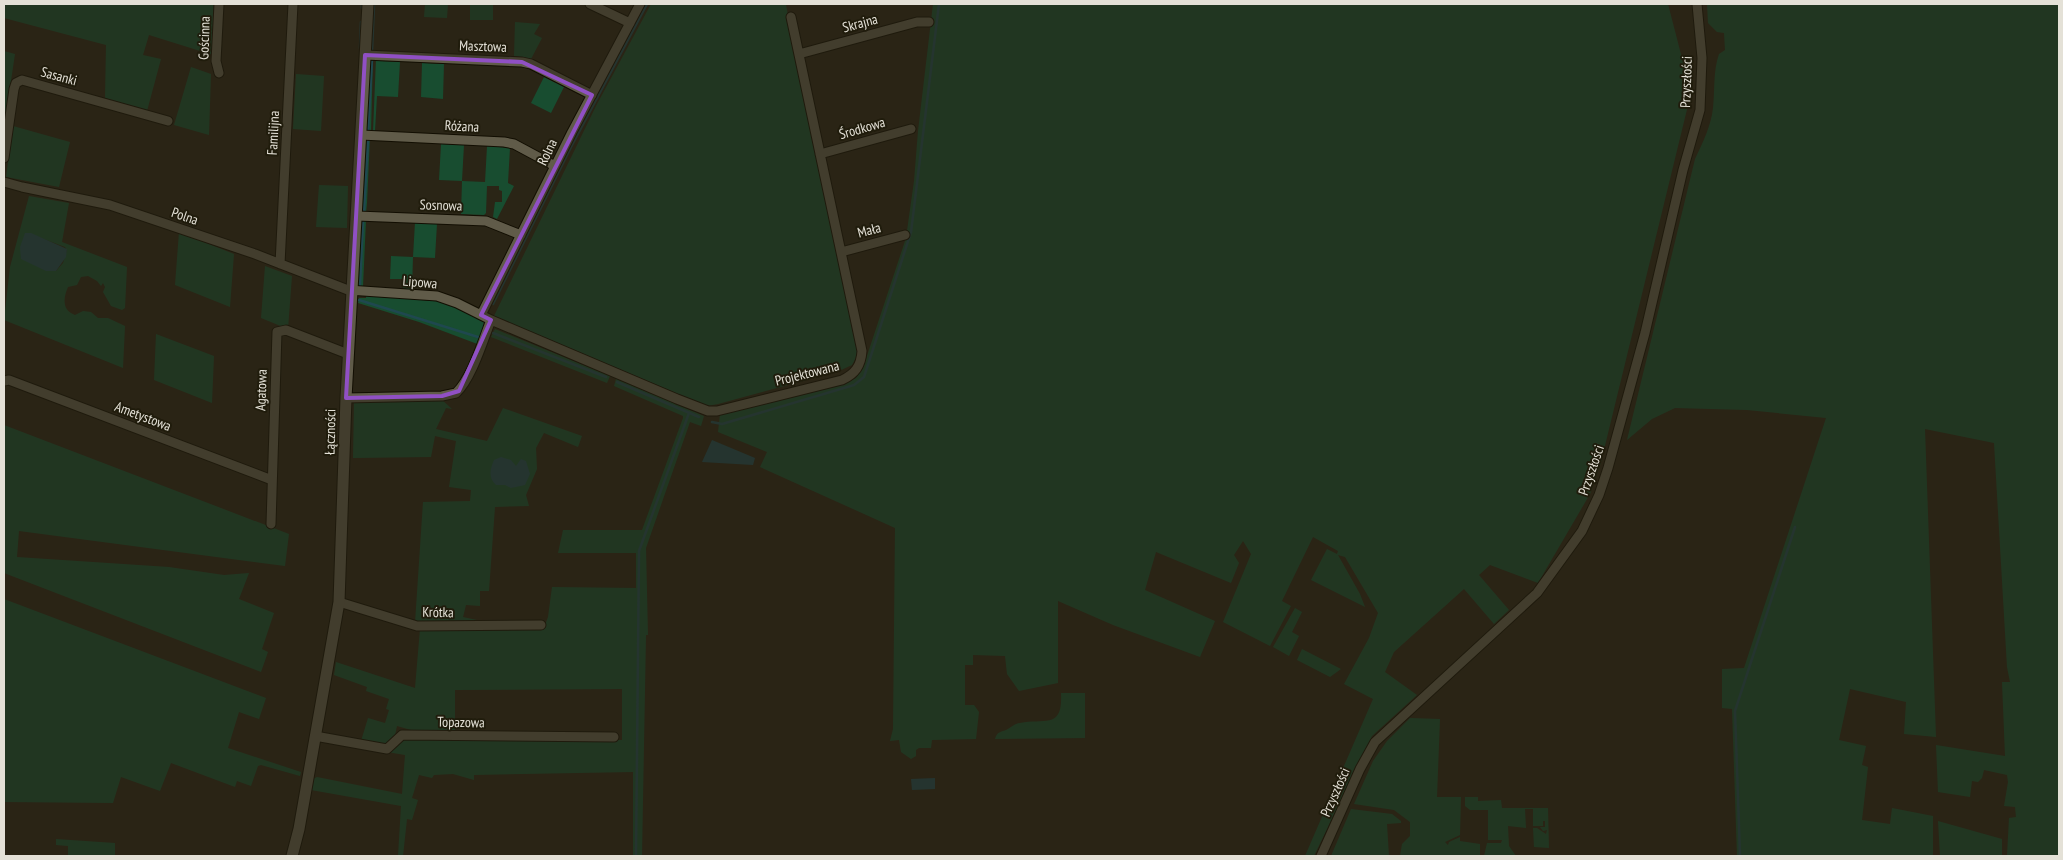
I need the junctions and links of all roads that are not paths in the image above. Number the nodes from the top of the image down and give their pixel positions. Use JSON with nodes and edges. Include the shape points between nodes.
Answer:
{"nodes":[{"id":1,"x":219,"y":4,"type":"edge"},
{"id":2,"x":294,"y":4,"type":"edge"},
{"id":3,"x":368,"y":4,"type":"edge"},
{"id":4,"x":590,"y":4,"type":"edge"},
{"id":5,"x":640,"y":4,"type":"edge"},
{"id":6,"x":1697,"y":4,"type":"edge"},
{"id":7,"x":790,"y":17,"type":"dead end"},
{"id":8,"x":929,"y":22,"type":"dead end"},
{"id":9,"x":630,"y":23,"type":"junction"},
{"id":10,"x":799,"y":54,"type":"junction"},
{"id":11,"x":366,"y":55,"type":"junction"},
{"id":12,"x":219,"y":73,"type":"dead end"},
{"id":13,"x":592,"y":95,"type":"junction"},
{"id":14,"x":168,"y":120,"type":"dead end"},
{"id":15,"x":911,"y":129,"type":"dead end"},
{"id":16,"x":361,"y":135,"type":"junction"},
{"id":17,"x":820,"y":154,"type":"junction"},
{"id":18,"x":4,"y":158,"type":"edge"},
{"id":19,"x":556,"y":166,"type":"junction"},
{"id":20,"x":4,"y":182,"type":"edge"},
{"id":21,"x":357,"y":216,"type":"junction"},
{"id":22,"x":521,"y":235,"type":"junction"},
{"id":23,"x":905,"y":235,"type":"dead end"},
{"id":24,"x":840,"y":252,"type":"junction"},
{"id":25,"x":280,"y":264,"type":"junction"},
{"id":26,"x":352,"y":291,"type":"junction"},
{"id":27,"x":481,"y":314,"type":"junction"},
{"id":28,"x":491,"y":320,"type":"junction"},
{"id":29,"x":348,"y":354,"type":"junction"},
{"id":30,"x":4,"y":381,"type":"edge"},
{"id":31,"x":346,"y":398,"type":"junction"},
{"id":32,"x":272,"y":480,"type":"junction"},
{"id":33,"x":271,"y":524,"type":"dead end"},
{"id":34,"x":339,"y":602,"type":"junction"},
{"id":35,"x":541,"y":625,"type":"dead end"},
{"id":36,"x":315,"y":736,"type":"junction"},
{"id":37,"x":614,"y":737,"type":"dead end"},
{"id":38,"x":292,"y":856,"type":"edge"},
{"id":39,"x":1321,"y":856,"type":"edge"}],
"edges":[{"from":1,"to":12,"type":"street","name":"Gościnna","via":[[216,61]]},
{"from":2,"to":25,"type":"street","name":"Familijna"},
{"from":3,"to":11,"type":"street","name":"Łączności"},
{"from":4,"to":9,"type":"street"},
{"from":5,"to":9,"type":"street","name":"Rolna"},
{"from":6,"to":39,"type":"street","name":"Przyszłości","via":[[1702,58],[1700,110],[1645,333],[1599,495],[1582,531],[1537,592],[1375,742]]},
{"from":7,"to":10,"type":"street","name":"Projektowana"},
{"from":8,"to":10,"type":"street","name":"Skrajna","via":[[917,22]]},
{"from":9,"to":13,"type":"street","name":"Rolna"},
{"from":10,"to":17,"type":"street","name":"Projektowana"},
{"from":11,"to":13,"type":"street","name":"Masztowa","via":[[522,62]]},
{"from":11,"to":16,"type":"street","name":"Łączności"},
{"from":13,"to":19,"type":"street","name":"Rolna"},
{"from":14,"to":18,"type":"street","name":"Sasanki","via":[[22,80],[14,89]]},
{"from":15,"to":17,"type":"street","name":"Środkowa"},
{"from":16,"to":19,"type":"street","name":"Różana","via":[[504,142]]},
{"from":16,"to":21,"type":"street","name":"Łączności"},
{"from":17,"to":24,"type":"street","name":"Projektowana"},
{"from":19,"to":22,"type":"street","name":"Rolna"},
{"from":20,"to":25,"type":"street","name":"Polna","via":[[110,205]]},
{"from":21,"to":22,"type":"street","name":"Sosnowa","via":[[486,221]]},
{"from":21,"to":26,"type":"street","name":"Łączności"},
{"from":22,"to":27,"type":"street","name":"Rolna"},
{"from":23,"to":24,"type":"street","name":"Mała"},
{"from":24,"to":28,"type":"street","name":"Projektowana","via":[[862,351],[855,372],[842,380],[712,412]]},
{"from":25,"to":26,"type":"street","name":"Polna"},
{"from":26,"to":27,"type":"street","name":"Lipowa","via":[[437,296]]},
{"from":26,"to":29,"type":"street","name":"Łączności"},
{"from":27,"to":28,"type":"street","name":"Projektowana"},
{"from":28,"to":31,"type":"street","via":[[476,359],[456,393]]},
{"from":29,"to":31,"type":"street","name":"Łączności"},
{"from":29,"to":32,"type":"street","name":"Agatowa","via":[[286,330],[277,332]]},
{"from":30,"to":32,"type":"street","name":"Ametystowa","via":[[10,380]]},
{"from":31,"to":34,"type":"street","name":"Łączności"},
{"from":32,"to":33,"type":"street","name":"Agatowa"},
{"from":34,"to":35,"type":"street","name":"Krótka","via":[[412,625]]},
{"from":34,"to":36,"type":"street","name":"Łączności"},
{"from":36,"to":37,"type":"street","name":"Topazowa","via":[[387,749],[402,735]]},
{"from":36,"to":38,"type":"street","name":"Łączności"}]}
